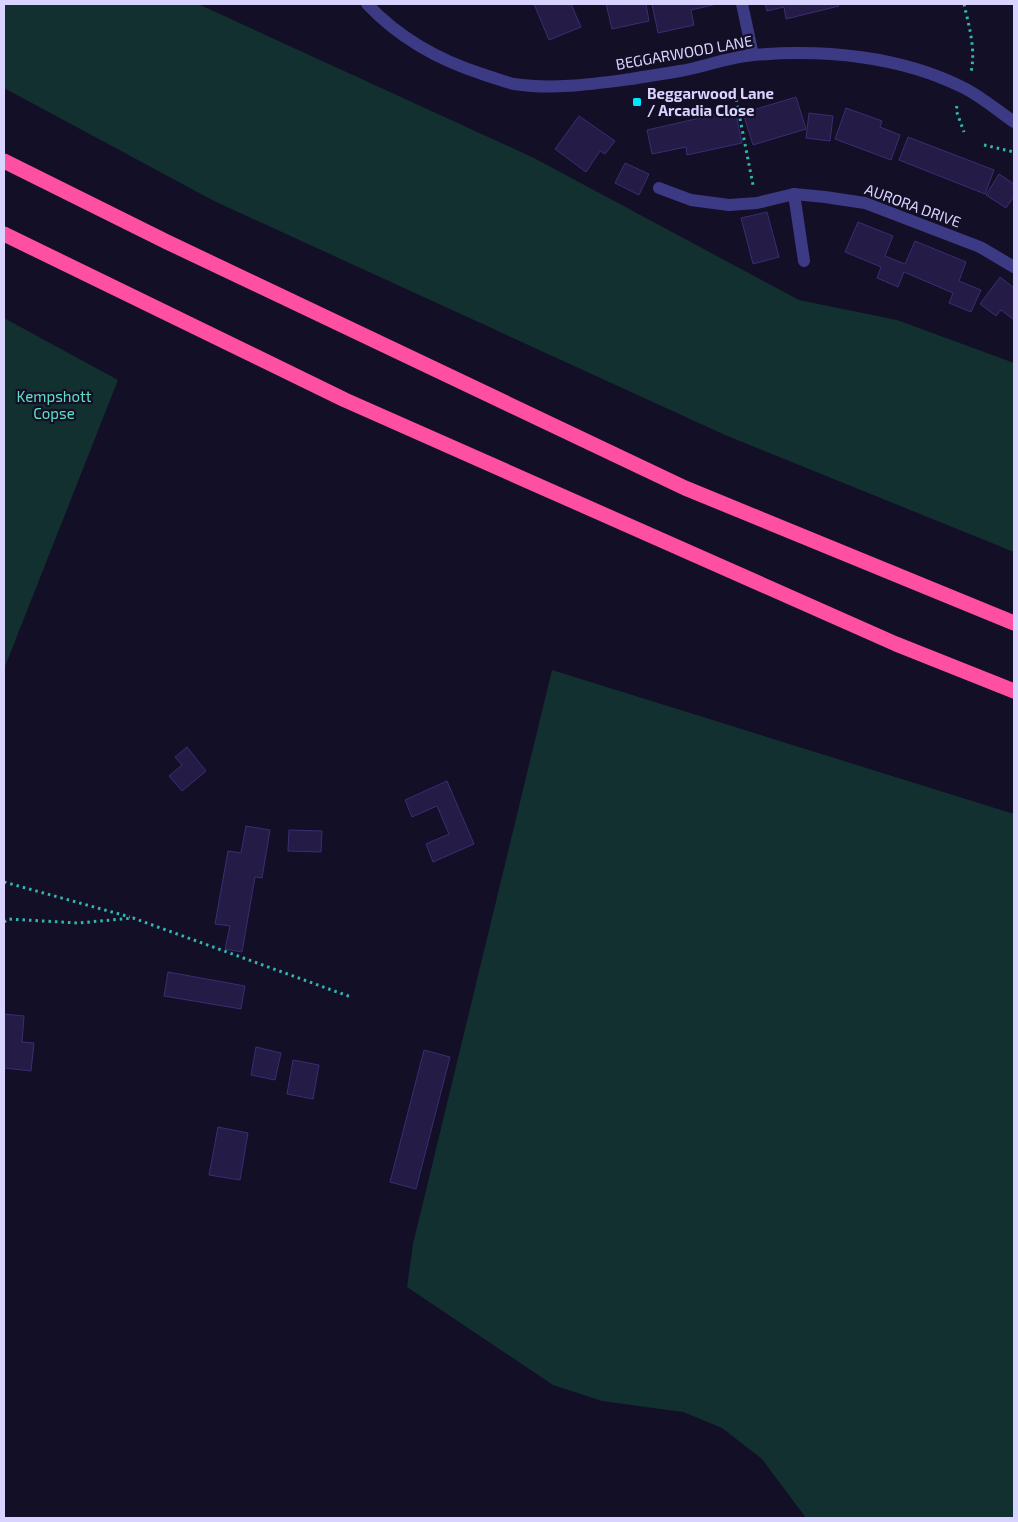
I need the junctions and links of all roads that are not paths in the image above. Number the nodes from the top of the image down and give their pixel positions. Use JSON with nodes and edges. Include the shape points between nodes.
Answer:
{"nodes":[{"id":1,"x":366,"y":4,"type":"edge"},
{"id":2,"x":742,"y":4,"type":"edge"},
{"id":3,"x":753,"y":55,"type":"junction"},
{"id":4,"x":1014,"y":122,"type":"edge"},
{"id":5,"x":4,"y":161,"type":"edge"},
{"id":6,"x":659,"y":188,"type":"dead end"},
{"id":7,"x":794,"y":194,"type":"junction"},
{"id":8,"x":4,"y":234,"type":"edge"},
{"id":9,"x":804,"y":261,"type":"dead end"},
{"id":10,"x":1014,"y":267,"type":"edge"},
{"id":11,"x":1014,"y":623,"type":"edge"},
{"id":12,"x":1014,"y":691,"type":"edge"}],
"edges":[{"from":1,"to":3,"type":"street","name":"BEGGARWOOD LANE","via":[[420,47],[470,70],[513,84],[597,84]]},
{"from":2,"to":3,"type":"street"},
{"from":3,"to":4,"type":"street","name":"BEGGARWOOD LANE","via":[[815,53],[855,56],[912,68],[964,88]]},
{"from":5,"to":11,"type":"highway","via":[[685,488]]},
{"from":6,"to":7,"type":"street","name":"AURORA DRIVE","via":[[691,200],[729,205],[757,204]]},
{"from":7,"to":9,"type":"street"},
{"from":7,"to":10,"type":"street","name":"AURORA DRIVE","via":[[865,203],[980,248]]},
{"from":8,"to":12,"type":"highway","via":[[345,400],[896,644]]}]}
